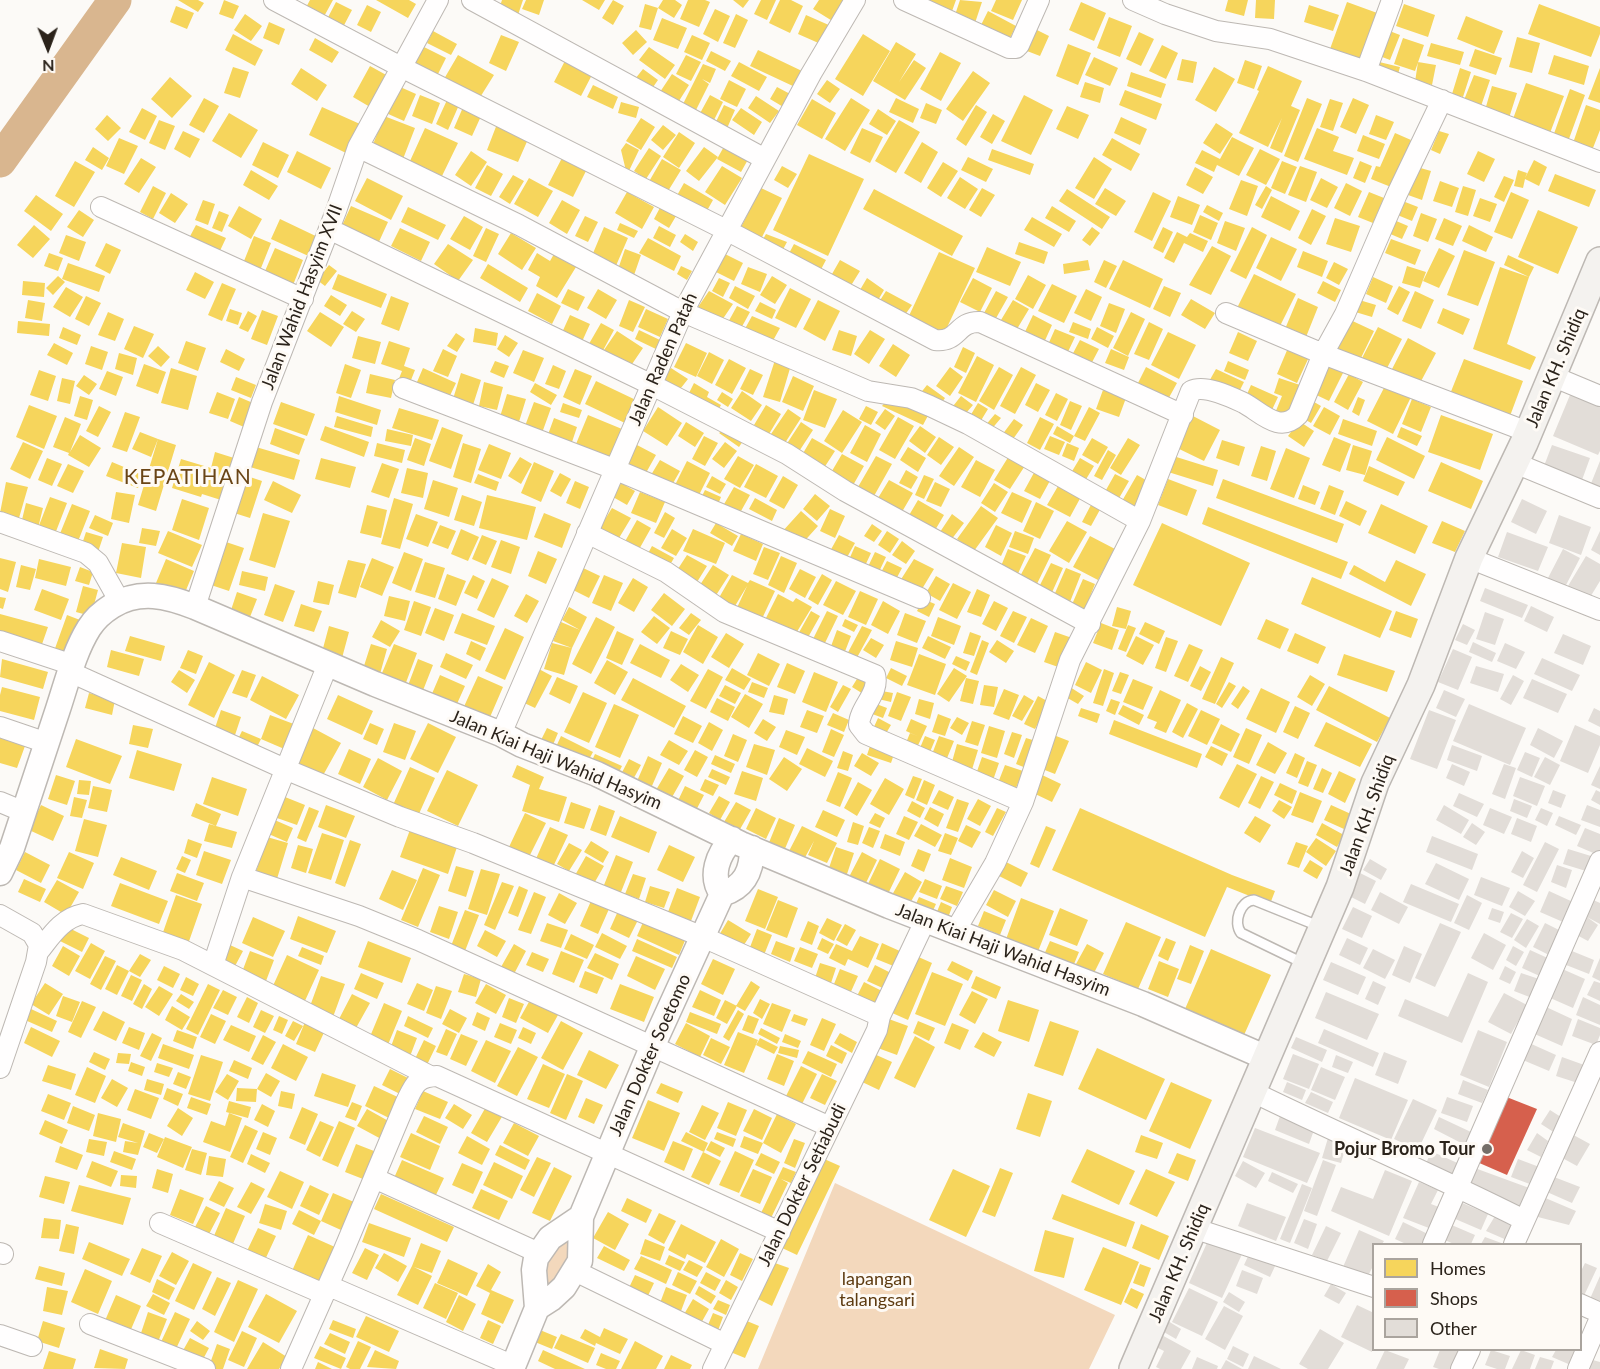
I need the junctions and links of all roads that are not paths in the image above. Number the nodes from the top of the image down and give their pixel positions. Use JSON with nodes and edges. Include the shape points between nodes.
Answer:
{"nodes":[{"id":1,"x":274,"y":0,"type":"edge"},
{"id":2,"x":438,"y":0,"type":"edge"},
{"id":3,"x":472,"y":0,"type":"edge"},
{"id":4,"x":855,"y":0,"type":"edge"},
{"id":5,"x":904,"y":0,"type":"edge"},
{"id":6,"x":1039,"y":0,"type":"edge"},
{"id":7,"x":1133,"y":0,"type":"edge"},
{"id":8,"x":1392,"y":0,"type":"edge"},
{"id":9,"x":401,"y":67,"type":"junction"},
{"id":10,"x":1366,"y":71,"type":"junction"},
{"id":11,"x":1442,"y":100,"type":"junction"},
{"id":12,"x":358,"y":147,"type":"junction"},
{"id":13,"x":765,"y":159,"type":"junction"},
{"id":14,"x":1600,"y":162,"type":"edge"},
{"id":15,"x":101,"y":207,"type":"dead end"},
{"id":16,"x":329,"y":230,"type":"junction"},
{"id":17,"x":726,"y":230,"type":"junction"},
{"id":18,"x":1598,"y":272,"type":"edge"},
{"id":19,"x":303,"y":299,"type":"junction"},
{"id":20,"x":683,"y":312,"type":"junction"},
{"id":21,"x":1226,"y":313,"type":"dead end"},
{"id":22,"x":1323,"y":354,"type":"junction"},
{"id":23,"x":1552,"y":376,"type":"junction"},
{"id":24,"x":650,"y":384,"type":"junction"},
{"id":25,"x":403,"y":388,"type":"dead end"},
{"id":26,"x":1600,"y":396,"type":"edge"},
{"id":27,"x":1183,"y":415,"type":"junction"},
{"id":28,"x":1528,"y":432,"type":"junction"},
{"id":29,"x":1515,"y":463,"type":"junction"},
{"id":30,"x":614,"y":469,"type":"junction"},
{"id":31,"x":1600,"y":498,"type":"edge"},
{"id":32,"x":1140,"y":521,"type":"junction"},
{"id":33,"x":0,"y":522,"type":"edge"},
{"id":34,"x":587,"y":533,"type":"junction"},
{"id":35,"x":1469,"y":558,"type":"junction"},
{"id":36,"x":920,"y":598,"type":"dead end"},
{"id":37,"x":120,"y":602,"type":"junction"},
{"id":38,"x":195,"y":607,"type":"junction"},
{"id":39,"x":1600,"y":610,"type":"edge"},
{"id":40,"x":1090,"y":624,"type":"junction"},
{"id":41,"x":0,"y":641,"type":"edge"},
{"id":42,"x":328,"y":664,"type":"junction"},
{"id":43,"x":71,"y":669,"type":"junction"},
{"id":44,"x":0,"y":728,"type":"edge"},
{"id":45,"x":501,"y":734,"type":"junction"},
{"id":46,"x":47,"y":743,"type":"junction"},
{"id":47,"x":285,"y":769,"type":"junction"},
{"id":48,"x":0,"y":802,"type":"edge"},
{"id":49,"x":1023,"y":802,"type":"junction"},
{"id":50,"x":24,"y":812,"type":"junction"},
{"id":51,"x":742,"y":844,"type":"junction"},
{"id":52,"x":1600,"y":861,"type":"edge"},
{"id":53,"x":0,"y":873,"type":"edge"},
{"id":54,"x":242,"y":877,"type":"junction"},
{"id":55,"x":722,"y":894,"type":"junction"},
{"id":56,"x":0,"y":915,"type":"edge"},
{"id":57,"x":925,"y":921,"type":"junction"},
{"id":58,"x":1323,"y":928,"type":"junction"},
{"id":59,"x":954,"y":933,"type":"junction"},
{"id":60,"x":703,"y":938,"type":"junction"},
{"id":61,"x":39,"y":951,"type":"junction"},
{"id":62,"x":213,"y":965,"type":"junction"},
{"id":63,"x":1307,"y":965,"type":"junction"},
{"id":64,"x":872,"y":1013,"type":"junction"},
{"id":65,"x":653,"y":1046,"type":"junction"},
{"id":66,"x":1600,"y":1052,"type":"edge"},
{"id":67,"x":1267,"y":1058,"type":"junction"},
{"id":68,"x":0,"y":1068,"type":"edge"},
{"id":69,"x":430,"y":1076,"type":"junction"},
{"id":70,"x":1253,"y":1092,"type":"junction"},
{"id":71,"x":830,"y":1127,"type":"junction"},
{"id":72,"x":607,"y":1153,"type":"junction"},
{"id":73,"x":374,"y":1178,"type":"junction"},
{"id":74,"x":1458,"y":1187,"type":"junction"},
{"id":75,"x":581,"y":1216,"type":"junction"},
{"id":76,"x":1524,"y":1221,"type":"junction"},
{"id":77,"x":160,"y":1223,"type":"dead end"},
{"id":78,"x":1193,"y":1228,"type":"junction"},
{"id":79,"x":780,"y":1232,"type":"junction"},
{"id":80,"x":1435,"y":1243,"type":"edge"},
{"id":81,"x":1515,"y":1243,"type":"edge"},
{"id":82,"x":539,"y":1253,"type":"junction"},
{"id":83,"x":575,"y":1271,"type":"junction"},
{"id":84,"x":1372,"y":1286,"type":"edge"},
{"id":85,"x":326,"y":1290,"type":"junction"},
{"id":86,"x":1582,"y":1304,"type":"edge"},
{"id":87,"x":537,"y":1308,"type":"junction"},
{"id":88,"x":1600,"y":1313,"type":"edge"},
{"id":89,"x":1600,"y":1318,"type":"edge"},
{"id":90,"x":90,"y":1324,"type":"dead end"},
{"id":91,"x":0,"y":1335,"type":"edge"},
{"id":92,"x":725,"y":1344,"type":"junction"},
{"id":93,"x":32,"y":1346,"type":"dead end"},
{"id":94,"x":1589,"y":1350,"type":"edge"},
{"id":95,"x":1470,"y":1351,"type":"edge"},
{"id":96,"x":513,"y":1367,"type":"edge"},
{"id":97,"x":205,"y":1369,"type":"edge"},
{"id":98,"x":291,"y":1369,"type":"edge"},
{"id":99,"x":713,"y":1369,"type":"edge"},
{"id":100,"x":1133,"y":1369,"type":"edge"},
{"id":101,"x":1461,"y":1369,"type":"edge"},
{"id":102,"x":1578,"y":1369,"type":"edge"}],
"edges":[{"from":1,"to":9,"type":"street"},
{"from":2,"to":9,"type":"street","name":"Jalan Wahid Hasyim XVII"},
{"from":3,"to":13,"type":"street"},
{"from":4,"to":13,"type":"street","name":"Jalan Raden Patah"},
{"from":5,"to":6,"type":"street","via":[[1009,48],[1019,45]]},
{"from":7,"to":10,"type":"street","via":[[1216,31],[1270,39]]},
{"from":8,"to":10,"type":"street"},
{"from":9,"to":12,"type":"street","name":"Jalan Wahid Hasyim XVII"},
{"from":9,"to":17,"type":"street"},
{"from":10,"to":11,"type":"street"},
{"from":11,"to":14,"type":"street"},
{"from":11,"to":22,"type":"street"},
{"from":12,"to":16,"type":"street","name":"Jalan Wahid Hasyim XVII"},
{"from":12,"to":20,"type":"street","via":[[519,225]]},
{"from":13,"to":17,"type":"street","name":"Jalan Raden Patah"},
{"from":15,"to":19,"type":"street"},
{"from":16,"to":19,"type":"street","name":"Jalan Wahid Hasyim XVII"},
{"from":16,"to":24,"type":"street"},
{"from":17,"to":20,"type":"street","name":"Jalan Raden Patah"},
{"from":17,"to":27,"type":"street","via":[[935,339],[951,338],[963,325],[980,322]]},
{"from":18,"to":23,"type":"main road","name":"Jalan KH. Shidiq"},
{"from":19,"to":38,"type":"street","name":"Jalan Wahid Hasyim XVII","via":[[262,402]]},
{"from":20,"to":24,"type":"street","name":"Jalan Raden Patah"},
{"from":20,"to":32,"type":"street","via":[[868,391],[911,398],[930,406]]},
{"from":21,"to":22,"type":"street"},
{"from":22,"to":27,"type":"street","via":[[1298,415],[1291,421],[1275,422],[1244,404],[1203,388],[1191,391]]},
{"from":22,"to":28,"type":"street"},
{"from":23,"to":26,"type":"street"},
{"from":23,"to":28,"type":"main road","name":"Jalan KH. Shidiq"},
{"from":24,"to":30,"type":"street","name":"Jalan Raden Patah"},
{"from":24,"to":40,"type":"street","via":[[787,454],[845,490]]},
{"from":25,"to":30,"type":"street"},
{"from":27,"to":32,"type":"street"},
{"from":28,"to":29,"type":"main road","name":"Jalan KH. Shidiq"},
{"from":29,"to":31,"type":"street"},
{"from":29,"to":35,"type":"main road","name":"Jalan KH. Shidiq"},
{"from":30,"to":34,"type":"street","name":"Jalan Raden Patah"},
{"from":30,"to":36,"type":"street"},
{"from":32,"to":40,"type":"street"},
{"from":33,"to":37,"type":"street","via":[[86,553],[98,563]]},
{"from":34,"to":45,"type":"street","name":"Jalan Raden Patah"},
{"from":34,"to":49,"type":"street","via":[[666,572],[724,612],[875,675],[876,685],[859,718],[866,734]]},
{"from":35,"to":39,"type":"street"},
{"from":35,"to":58,"type":"main road","name":"Jalan KH. Shidiq","via":[[1421,685],[1375,783]]},
{"from":37,"to":38,"type":"street","name":"Jalan Kiai Haji Wahid Hasyim","via":[[151,595]]},
{"from":37,"to":43,"type":"street","name":"Jalan Kiai Haji Wahid Hasyim","via":[[90,626]]},
{"from":38,"to":42,"type":"street","name":"Jalan Kiai Haji Wahid Hasyim"},
{"from":40,"to":49,"type":"street","via":[[1070,660]]},
{"from":41,"to":43,"type":"street"},
{"from":42,"to":45,"type":"street","name":"Jalan Kiai Haji Wahid Hasyim"},
{"from":42,"to":47,"type":"street"},
{"from":43,"to":46,"type":"street","name":"Jalan Kiai Haji Wahid Hasyim"},
{"from":43,"to":47,"type":"street"},
{"from":44,"to":46,"type":"street"},
{"from":45,"to":51,"type":"street","name":"Jalan Kiai Haji Wahid Hasyim","via":[[597,774]]},
{"from":46,"to":50,"type":"street","name":"Jalan Kiai Haji Wahid Hasyim"},
{"from":47,"to":54,"type":"street"},
{"from":47,"to":60,"type":"street"},
{"from":48,"to":50,"type":"street"},
{"from":49,"to":59,"type":"street","via":[[995,863]]},
{"from":50,"to":53,"type":"street","name":"Jalan Kiai Haji Wahid Hasyim"},
{"from":51,"to":55,"type":"street","via":[[748,875],[739,886]]},
{"from":51,"to":55,"type":"street","via":[[725,846],[715,869]]},
{"from":51,"to":57,"type":"street","name":"Jalan Kiai Haji Wahid Hasyim"},
{"from":52,"to":74,"type":"street"},
{"from":54,"to":62,"type":"street"},
{"from":54,"to":65,"type":"street","via":[[359,916]]},
{"from":55,"to":60,"type":"street","name":"Jalan Dokter Soetomo"},
{"from":56,"to":61,"type":"street","via":[[32,933],[38,940]]},
{"from":57,"to":59,"type":"street","name":"Jalan Kiai Haji Wahid Hasyim"},
{"from":57,"to":64,"type":"street","name":"Jalan Dokter Setiabudi"},
{"from":58,"to":63,"type":"main road","name":"Jalan KH. Shidiq"},
{"from":58,"to":63,"type":"lane","via":[[1254,900],[1244,903],[1237,928],[1241,933]]},
{"from":59,"to":67,"type":"street","name":"Jalan Kiai Haji Wahid Hasyim","via":[[1143,1004]]},
{"from":60,"to":64,"type":"street"},
{"from":60,"to":65,"type":"street","name":"Jalan Dokter Soetomo"},
{"from":61,"to":62,"type":"street","via":[[68,919],[82,914],[183,950]]},
{"from":61,"to":68,"type":"street"},
{"from":62,"to":69,"type":"street"},
{"from":63,"to":67,"type":"main road","name":"Jalan KH. Shidiq"},
{"from":64,"to":71,"type":"street","name":"Jalan Dokter Setiabudi","via":[[877,1030]]},
{"from":65,"to":71,"type":"street"},
{"from":65,"to":72,"type":"street","name":"Jalan Dokter Soetomo"},
{"from":66,"to":76,"type":"street"},
{"from":67,"to":70,"type":"main road","name":"Jalan KH. Shidiq"},
{"from":69,"to":72,"type":"street"},
{"from":69,"to":73,"type":"street","via":[[415,1083]]},
{"from":70,"to":74,"type":"street"},
{"from":70,"to":78,"type":"main road","name":"Jalan KH. Shidiq"},
{"from":71,"to":79,"type":"street","name":"Jalan Dokter Setiabudi"},
{"from":72,"to":75,"type":"street","name":"Jalan Dokter Soetomo"},
{"from":72,"to":79,"type":"street"},
{"from":73,"to":82,"type":"street"},
{"from":73,"to":85,"type":"street"},
{"from":74,"to":76,"type":"street"},
{"from":74,"to":80,"type":"street"},
{"from":75,"to":82,"type":"street","via":[[550,1238]]},
{"from":75,"to":83,"type":"street","name":"Jalan Dokter Soetomo","via":[[581,1254]]},
{"from":76,"to":81,"type":"street"},
{"from":77,"to":85,"type":"street"},
{"from":78,"to":84,"type":"street"},
{"from":78,"to":100,"type":"main road","name":"Jalan KH. Shidiq"},
{"from":79,"to":92,"type":"street","name":"Jalan Dokter Setiabudi"},
{"from":82,"to":87,"type":"street","via":[[534,1270]]},
{"from":83,"to":87,"type":"street","name":"Jalan Dokter Soetomo","via":[[564,1287]]},
{"from":83,"to":92,"type":"street"},
{"from":85,"to":96,"type":"street"},
{"from":85,"to":98,"type":"street"},
{"from":86,"to":88,"type":"street"},
{"from":87,"to":96,"type":"street"},
{"from":89,"to":94,"type":"street"},
{"from":90,"to":97,"type":"street"},
{"from":91,"to":93,"type":"street"},
{"from":92,"to":99,"type":"street","name":"Jalan Dokter Setiabudi"},
{"from":94,"to":102,"type":"street"},
{"from":95,"to":101,"type":"street"}]}
